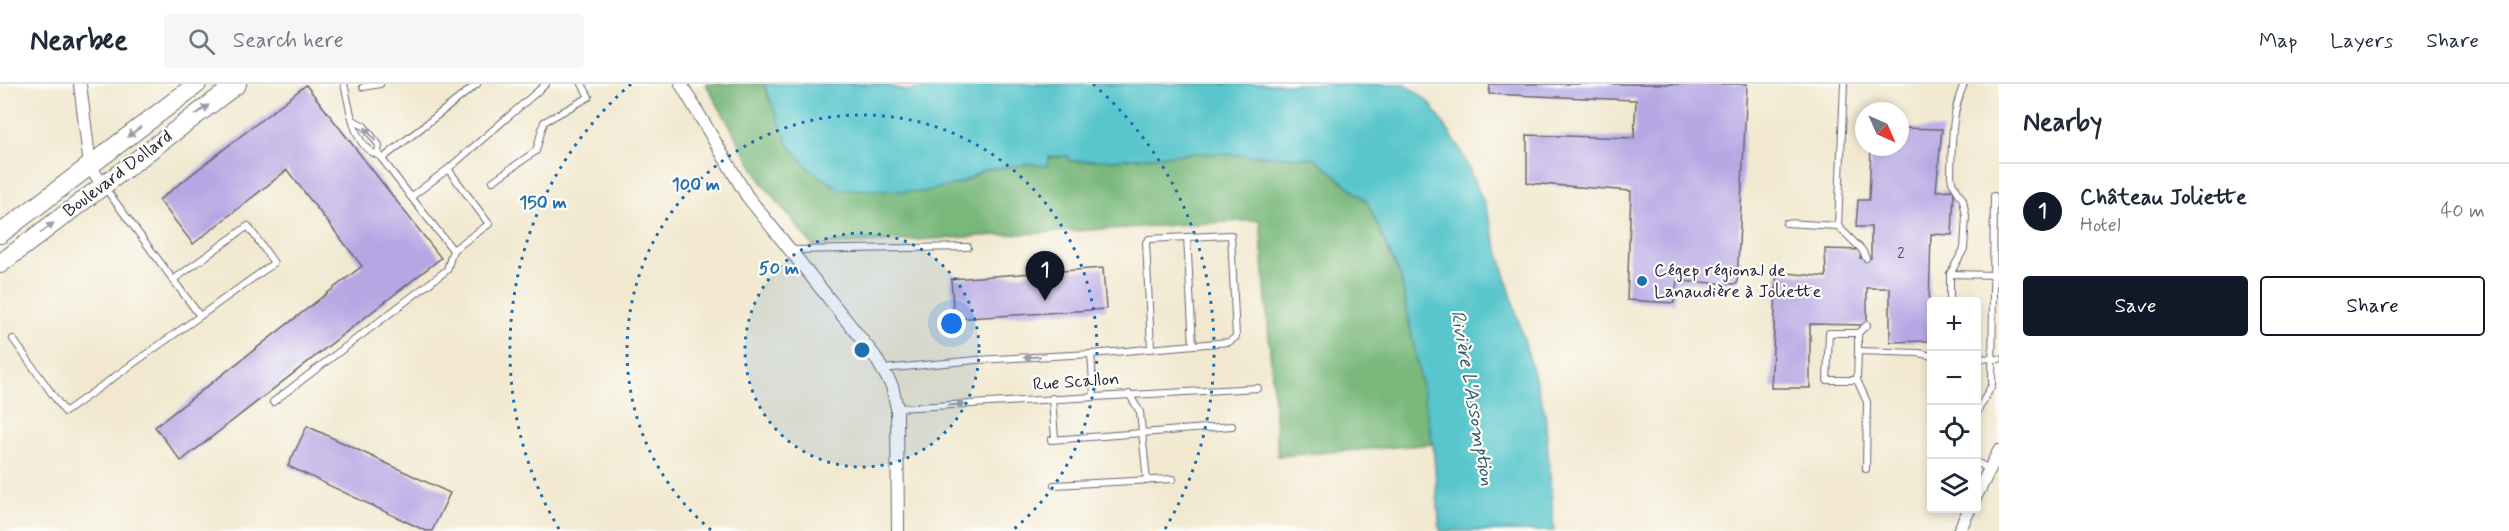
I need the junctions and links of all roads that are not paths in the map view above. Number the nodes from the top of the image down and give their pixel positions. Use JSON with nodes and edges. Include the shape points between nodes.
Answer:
{"nodes":[{"id":1,"x":80,"y":84,"type":"edge"},
{"id":2,"x":197,"y":84,"type":"edge"},
{"id":3,"x":237,"y":84,"type":"edge"},
{"id":4,"x":344,"y":84,"type":"edge"},
{"id":5,"x":380,"y":84,"type":"edge"},
{"id":6,"x":477,"y":84,"type":"edge"},
{"id":7,"x":546,"y":84,"type":"edge"},
{"id":8,"x":582,"y":84,"type":"edge"},
{"id":9,"x":681,"y":84,"type":"edge"},
{"id":10,"x":1844,"y":84,"type":"edge"},
{"id":11,"x":1964,"y":84,"type":"edge"},
{"id":12,"x":363,"y":87,"type":"dead end"},
{"id":13,"x":353,"y":120,"type":"junction"},
{"id":14,"x":380,"y":156,"type":"junction"},
{"id":15,"x":90,"y":166,"type":"junction"},
{"id":16,"x":448,"y":169,"type":"junction"},
{"id":17,"x":493,"y":181,"type":"dead end"},
{"id":18,"x":103,"y":186,"type":"junction"},
{"id":19,"x":1994,"y":196,"type":"dead end"},
{"id":20,"x":411,"y":197,"type":"junction"},
{"id":21,"x":1786,"y":222,"type":"dead end"},
{"id":22,"x":1838,"y":226,"type":"junction"},
{"id":23,"x":0,"y":234,"type":"edge"},
{"id":24,"x":1187,"y":237,"type":"junction"},
{"id":25,"x":968,"y":247,"type":"dead end"},
{"id":26,"x":453,"y":250,"type":"junction"},
{"id":27,"x":790,"y":250,"type":"junction"},
{"id":28,"x":1866,"y":258,"type":"dead end"},
{"id":29,"x":0,"y":264,"type":"edge"},
{"id":30,"x":1950,"y":274,"type":"junction"},
{"id":31,"x":1996,"y":275,"type":"edge"},
{"id":32,"x":173,"y":280,"type":"junction"},
{"id":33,"x":1950,"y":297,"type":"edge"},
{"id":34,"x":200,"y":316,"type":"junction"},
{"id":35,"x":1866,"y":325,"type":"dead end"},
{"id":36,"x":1858,"y":333,"type":"junction"},
{"id":37,"x":13,"y":339,"type":"dead end"},
{"id":38,"x":1193,"y":345,"type":"junction"},
{"id":39,"x":1151,"y":348,"type":"junction"},
{"id":40,"x":1858,"y":351,"type":"junction"},
{"id":41,"x":1090,"y":354,"type":"junction"},
{"id":42,"x":1927,"y":355,"type":"edge"},
{"id":43,"x":1996,"y":358,"type":"edge"},
{"id":44,"x":882,"y":369,"type":"junction"},
{"id":45,"x":1857,"y":380,"type":"junction"},
{"id":46,"x":1258,"y":388,"type":"dead end"},
{"id":47,"x":1129,"y":394,"type":"junction"},
{"id":48,"x":1094,"y":396,"type":"junction"},
{"id":49,"x":1052,"y":398,"type":"junction"},
{"id":50,"x":273,"y":402,"type":"dead end"},
{"id":51,"x":1981,"y":406,"type":"edge"},
{"id":52,"x":897,"y":408,"type":"junction"},
{"id":53,"x":1232,"y":426,"type":"dead end"},
{"id":54,"x":1143,"y":434,"type":"junction"},
{"id":55,"x":1999,"y":451,"type":"edge"},
{"id":56,"x":1981,"y":464,"type":"edge"},
{"id":57,"x":1866,"y":469,"type":"dead end"},
{"id":58,"x":1990,"y":470,"type":"junction"},
{"id":59,"x":1173,"y":479,"type":"dead end"},
{"id":60,"x":1147,"y":481,"type":"junction"},
{"id":61,"x":1054,"y":485,"type":"dead end"},
{"id":62,"x":1981,"y":488,"type":"edge"},
{"id":63,"x":1968,"y":513,"type":"edge"},
{"id":64,"x":898,"y":531,"type":"edge"},
{"id":65,"x":1959,"y":531,"type":"edge"}],
"edges":[{"from":1,"to":15,"type":"street"},
{"from":2,"to":15,"type":"main road","name":"Boulevard Dollard","one_way":true},
{"from":18,"to":3,"type":"main road","name":"Boulevard Dollard","one_way":true},
{"from":4,"to":13,"type":"lane"},
{"from":5,"to":12,"type":"lane"},
{"from":6,"to":14,"type":"lane"},
{"from":7,"to":16,"type":"lane"},
{"from":8,"to":17,"type":"lane","via":[[589,97],[544,122],[536,151]]},
{"from":9,"to":27,"type":"street","via":[[747,196]]},
{"from":10,"to":22,"type":"lane"},
{"from":11,"to":30,"type":"lane","via":[[1953,116],[1951,175],[1965,208],[1964,249]]},
{"from":13,"to":14,"type":"lane","via":[[354,130],[370,151]]},
{"from":14,"to":13,"type":"lane","one_way":true,"via":[[379,145],[364,126]]},
{"from":14,"to":20,"type":"lane"},
{"from":15,"to":18,"type":"street"},
{"from":15,"to":23,"type":"main road","name":"Boulevard Dollard"},
{"from":16,"to":20,"type":"lane"},
{"from":16,"to":26,"type":"lane","via":[[489,224]]},
{"from":29,"to":18,"type":"main road","name":"Boulevard Dollard","one_way":true},
{"from":18,"to":32,"type":"lane"},
{"from":19,"to":31,"type":"lane"},
{"from":20,"to":26,"type":"lane"},
{"from":21,"to":22,"type":"lane"},
{"from":22,"to":28,"type":"lane"},
{"from":24,"to":38,"type":"lane"},
{"from":24,"to":38,"type":"lane","via":[[1231,235],[1236,338]]},
{"from":24,"to":39,"type":"lane","via":[[1146,242]]},
{"from":25,"to":27,"type":"lane"},
{"from":26,"to":50,"type":"lane","via":[[447,270]]},
{"from":27,"to":44,"type":"street"},
{"from":30,"to":31,"type":"lane"},
{"from":30,"to":33,"type":"lane"},
{"from":31,"to":43,"type":"lane"},
{"from":32,"to":34,"type":"lane"},
{"from":32,"to":34,"type":"lane","via":[[248,226],[274,263]]},
{"from":34,"to":37,"type":"lane","via":[[65,412]]},
{"from":35,"to":36,"type":"lane"},
{"from":36,"to":40,"type":"lane"},
{"from":36,"to":45,"type":"lane","via":[[1829,333],[1827,380]]},
{"from":38,"to":39,"type":"lane"},
{"from":39,"to":41,"type":"lane"},
{"from":40,"to":42,"type":"lane"},
{"from":40,"to":45,"type":"lane"},
{"from":41,"to":44,"type":"lane","one_way":true},
{"from":41,"to":48,"type":"lane"},
{"from":43,"to":51,"type":"lane","via":[[1992,385]]},
{"from":44,"to":52,"type":"street","via":[[892,386]]},
{"from":45,"to":57,"type":"lane","via":[[1867,402]]},
{"from":46,"to":47,"type":"lane","name":"Rue Scallon"},
{"from":47,"to":48,"type":"lane","name":"Rue Scallon"},
{"from":47,"to":54,"type":"lane","via":[[1140,412]]},
{"from":48,"to":49,"type":"lane","name":"Rue Scallon"},
{"from":52,"to":49,"type":"lane","name":"Rue Scallon","one_way":true},
{"from":49,"to":54,"type":"lane","via":[[1053,439]]},
{"from":52,"to":64,"type":"street"},
{"from":53,"to":54,"type":"lane"},
{"from":54,"to":60,"type":"lane"},
{"from":55,"to":58,"type":"street"},
{"from":56,"to":58,"type":"lane"},
{"from":58,"to":62,"type":"street"},
{"from":59,"to":60,"type":"lane"},
{"from":60,"to":61,"type":"lane"},
{"from":63,"to":65,"type":"street"}]}
